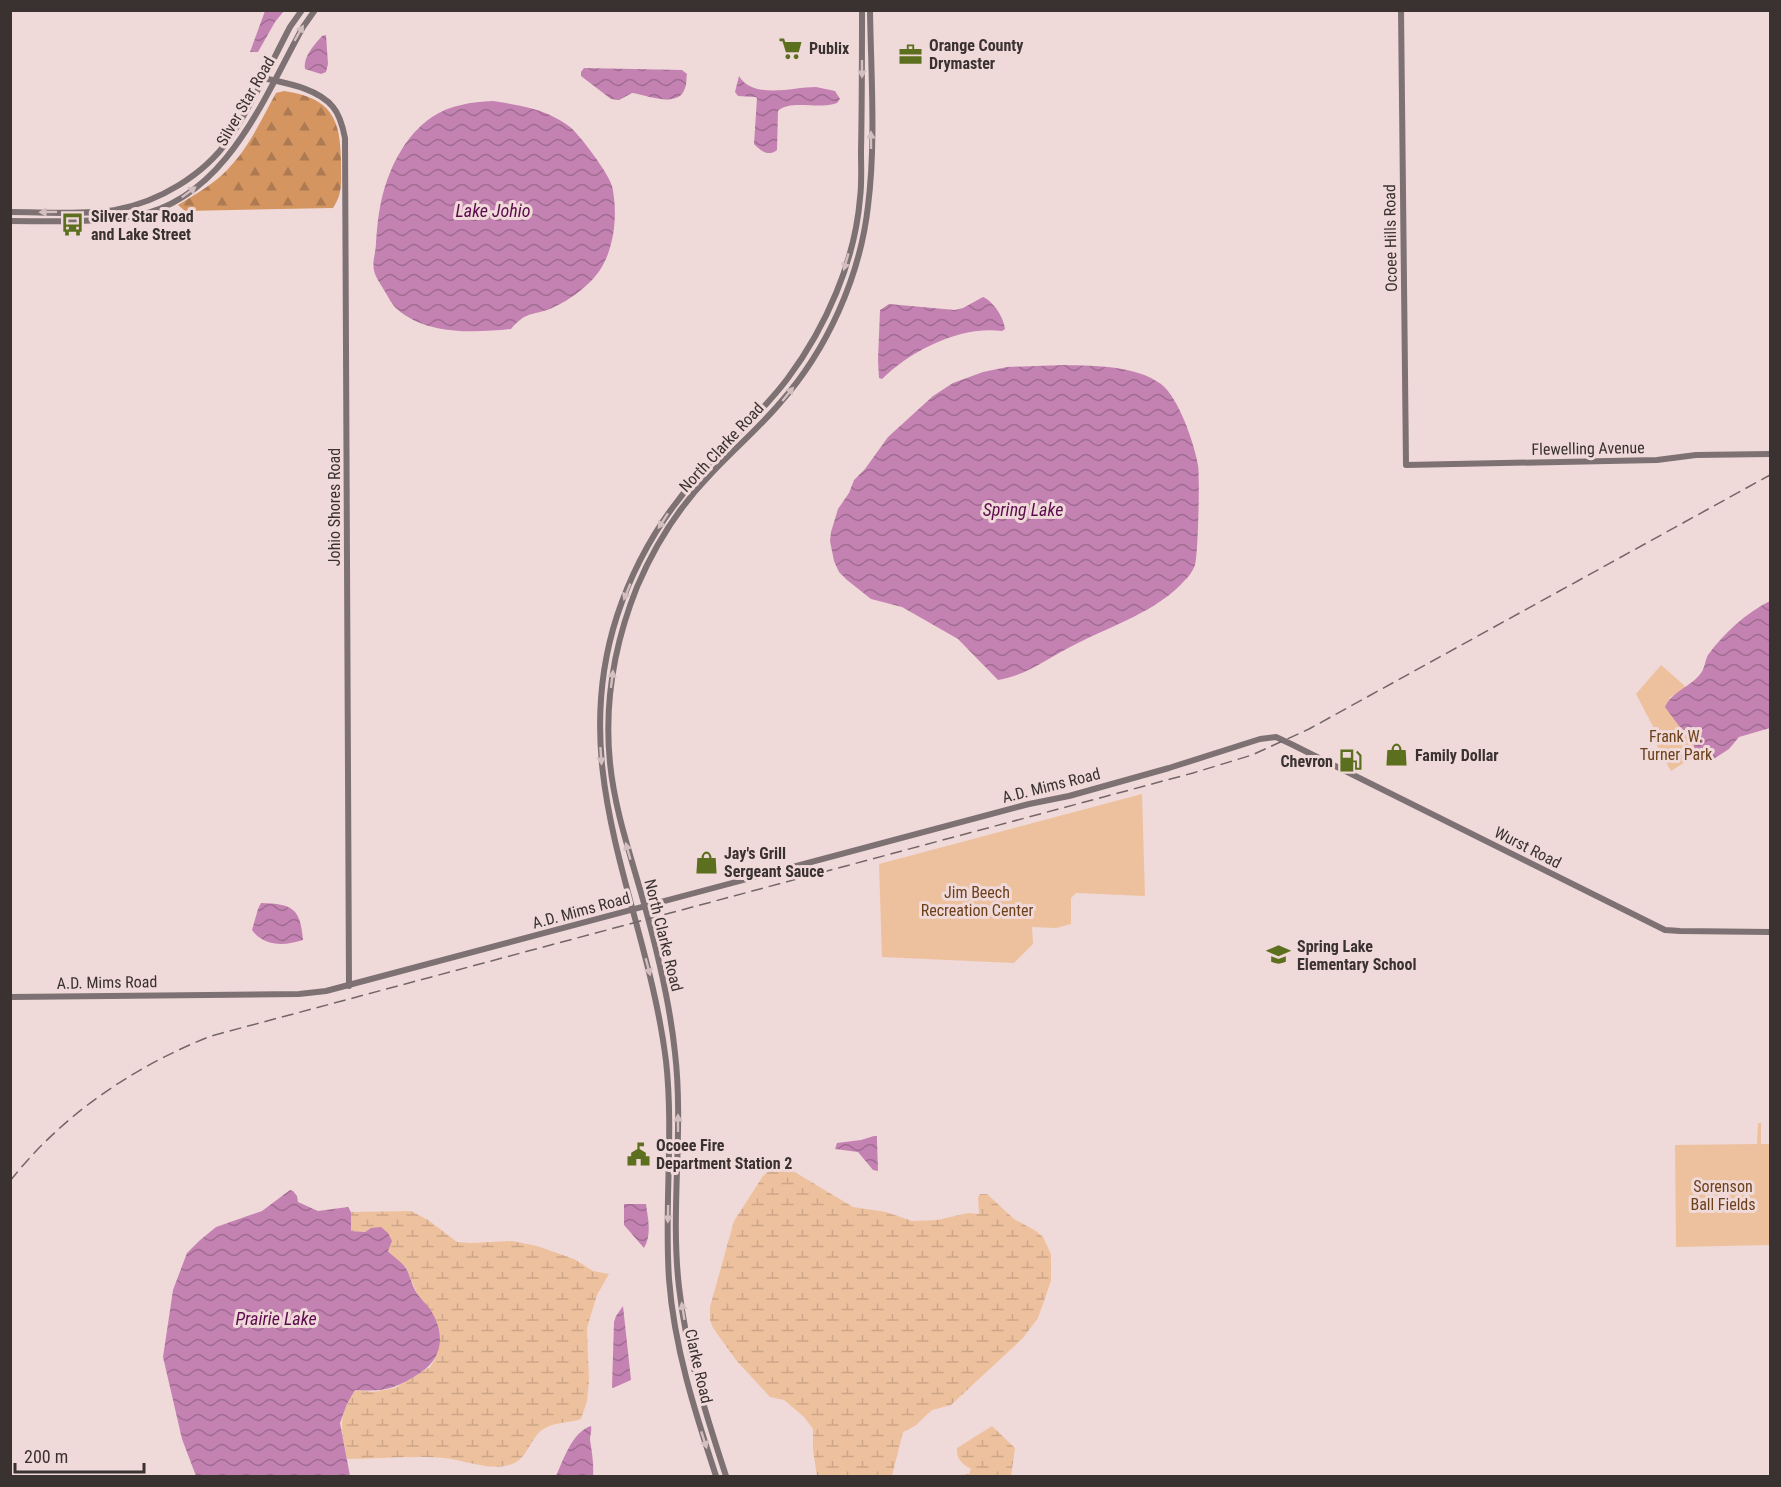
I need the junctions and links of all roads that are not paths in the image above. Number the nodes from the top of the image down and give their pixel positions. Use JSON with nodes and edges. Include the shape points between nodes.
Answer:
{"nodes":[{"id":1,"x":302,"y":10,"type":"edge"},
{"id":2,"x":315,"y":10,"type":"edge"},
{"id":3,"x":862,"y":10,"type":"edge"},
{"id":4,"x":870,"y":10,"type":"edge"},
{"id":5,"x":1401,"y":10,"type":"edge"},
{"id":6,"x":263,"y":78,"type":"junction"},
{"id":7,"x":273,"y":81,"type":"junction"},
{"id":8,"x":10,"y":212,"type":"edge"},
{"id":9,"x":10,"y":221,"type":"edge"},
{"id":10,"x":1770,"y":454,"type":"edge"},
{"id":11,"x":1406,"y":465,"type":"joint"},
{"id":12,"x":1285,"y":741,"type":"joint"},
{"id":13,"x":645,"y":907,"type":"junction"},
{"id":14,"x":633,"y":911,"type":"junction"},
{"id":15,"x":1770,"y":932,"type":"edge"},
{"id":16,"x":349,"y":986,"type":"junction"},
{"id":17,"x":10,"y":997,"type":"edge"},
{"id":18,"x":669,"y":1259,"type":"joint"},
{"id":19,"x":677,"y":1260,"type":"joint"},
{"id":20,"x":716,"y":1476,"type":"edge"},
{"id":21,"x":726,"y":1476,"type":"edge"}],
"edges":[{"from":1,"to":6,"type":"street","name":"Silver Star Road"},
{"from":7,"to":2,"type":"street","name":"Silver Star Road","one_way":true},
{"from":3,"to":14,"type":"street","name":"North Clarke Road","one_way":true,"via":[[860,198],[851,245],[832,304],[788,378],[664,518],[637,568],[609,647],[600,703],[602,773]]},
{"from":13,"to":4,"type":"street","name":"North Clarke Road","one_way":true,"via":[[619,819],[610,764],[610,700],[621,635],[645,570],[667,530],[706,479],[796,384],[840,306],[860,246],[868,206]]},
{"from":5,"to":11,"type":"street","name":"Ocoee Hills Road"},
{"from":6,"to":7,"type":"street","name":"Johio Shores Road"},
{"from":6,"to":8,"type":"street","name":"Silver Star Road","one_way":true,"via":[[218,153],[163,194],[114,210]]},
{"from":9,"to":7,"type":"street","name":"Silver Star Road","one_way":true,"via":[[116,218],[162,208],[179,199],[229,156]]},
{"from":7,"to":16,"type":"street","name":"Johio Shores Road","via":[[322,97],[334,107],[345,138]]},
{"from":10,"to":11,"type":"street","name":"Flewelling Avenue"},
{"from":12,"to":13,"type":"street","name":"A.D. Mims Road","via":[[1276,737],[1260,739],[1069,796]]},
{"from":12,"to":15,"type":"street","name":"Wurst Road","via":[[1665,930]]},
{"from":13,"to":14,"type":"street","name":"A.D. Mims Road"},
{"from":19,"to":13,"type":"street","name":"North Clarke Road","one_way":true,"via":[[677,1073],[670,1018]]},
{"from":14,"to":16,"type":"street","name":"A.D. Mims Road"},
{"from":14,"to":18,"type":"street","name":"North Clarke Road","one_way":true,"via":[[666,1064]]},
{"from":16,"to":17,"type":"street","name":"A.D. Mims Road","via":[[299,994]]},
{"from":18,"to":20,"type":"street","name":"Clarke Road","one_way":true,"via":[[679,1348]]},
{"from":21,"to":19,"type":"street","name":"Clarke Road","one_way":true,"via":[[693,1362]]}]}
